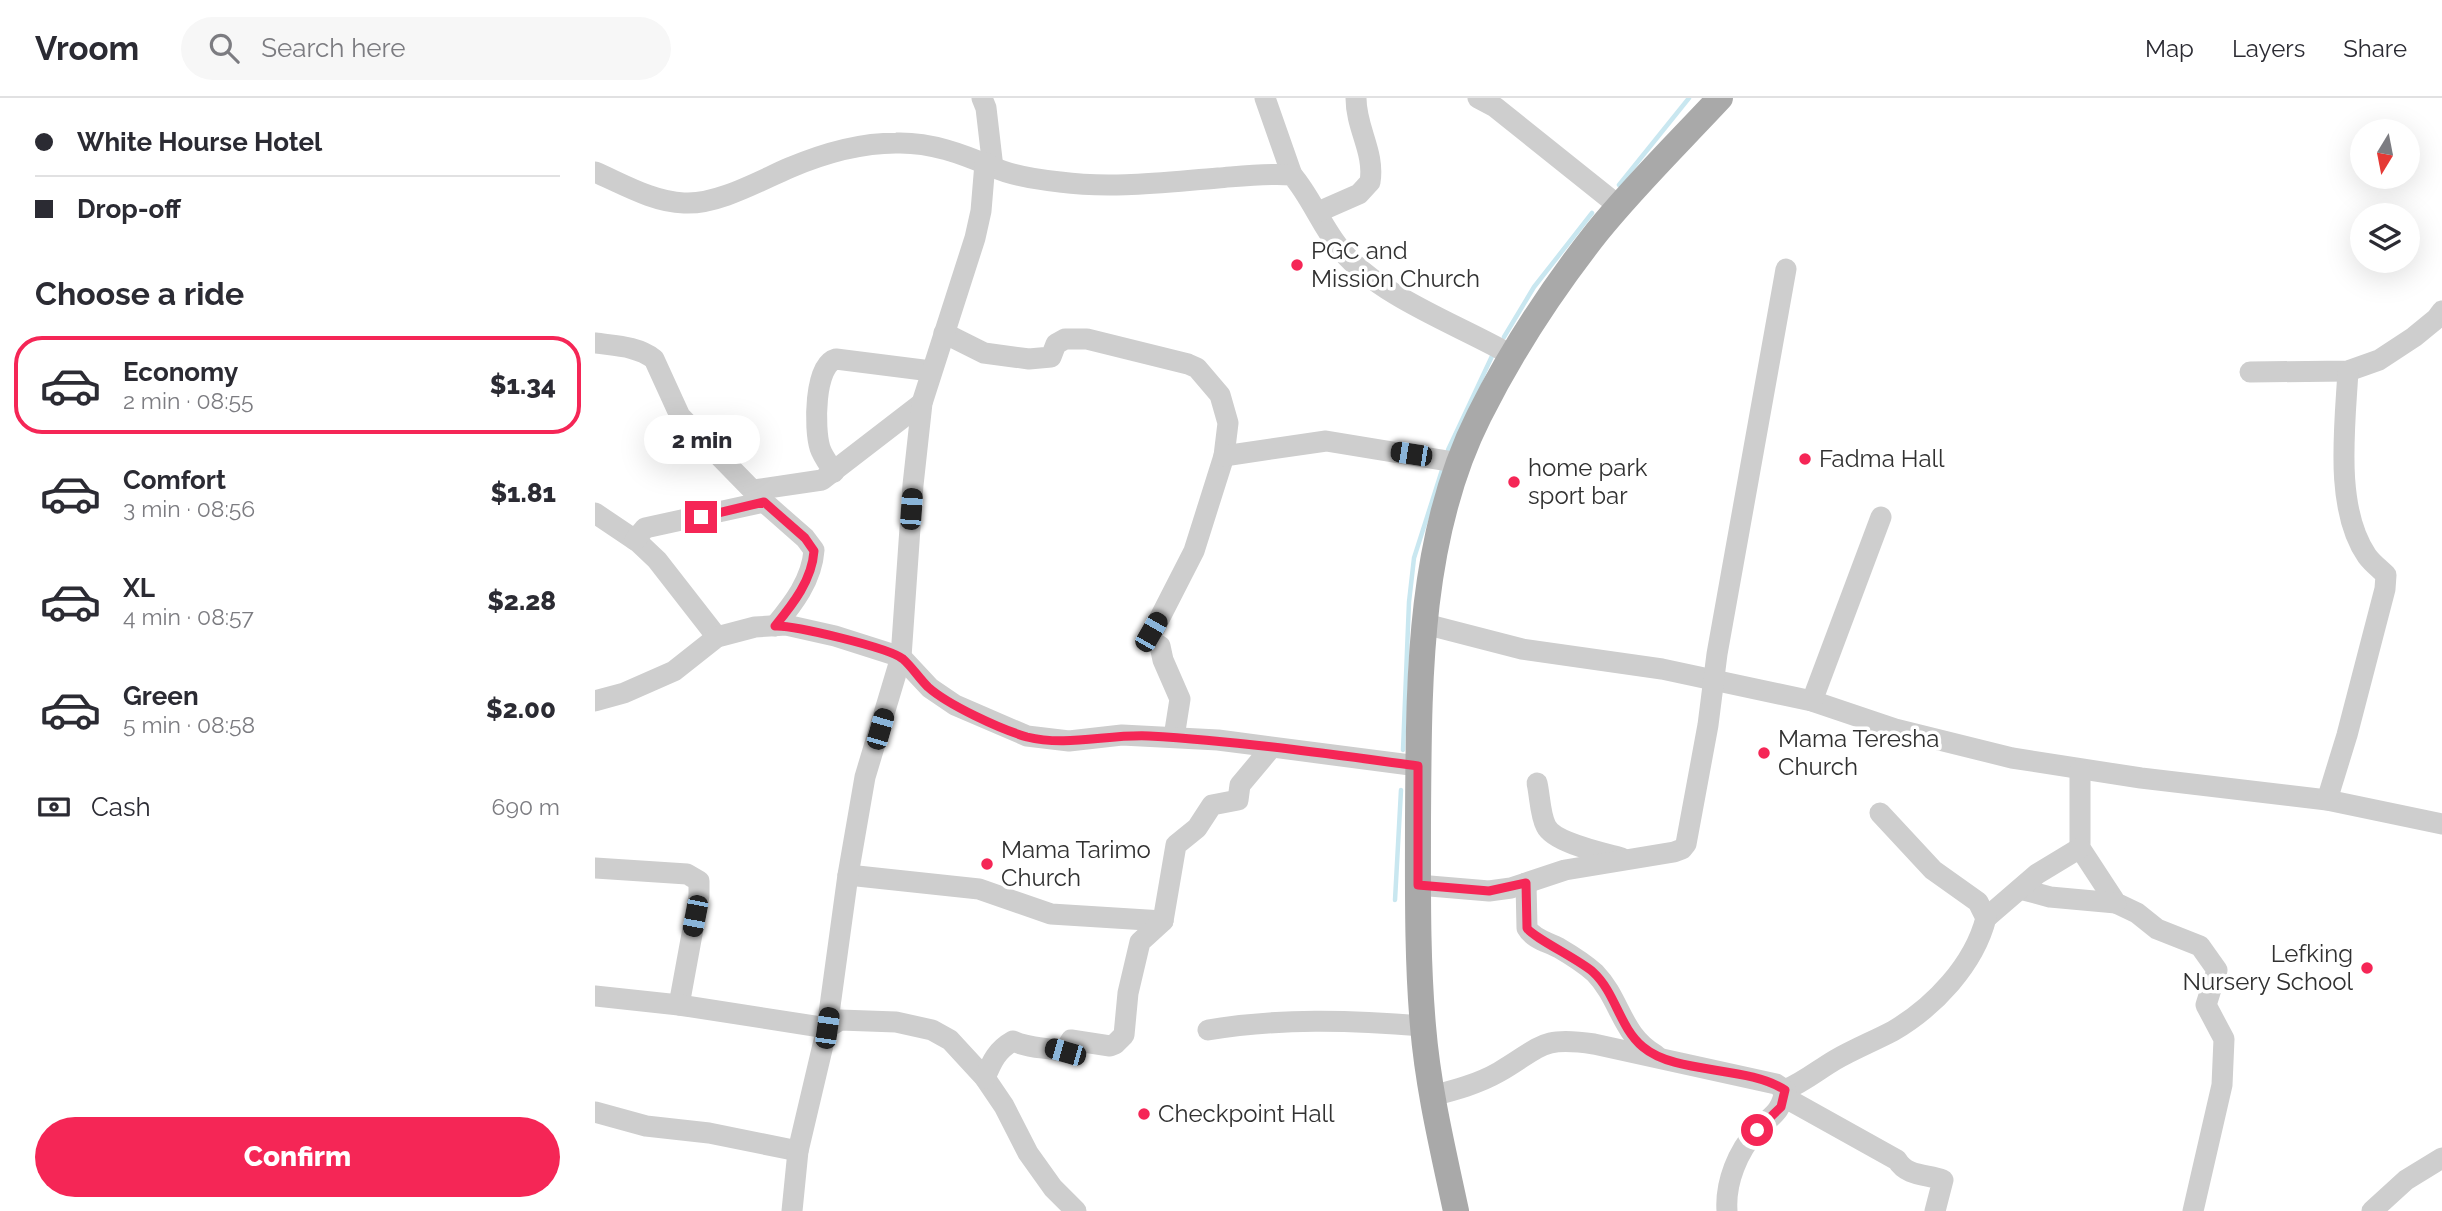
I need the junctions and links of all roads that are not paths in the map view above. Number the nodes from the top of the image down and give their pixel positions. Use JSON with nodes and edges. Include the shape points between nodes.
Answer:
{"nodes":[{"id":1,"x":982,"y":98,"type":"edge"},
{"id":2,"x":1265,"y":98,"type":"edge"},
{"id":3,"x":1356,"y":98,"type":"edge"},
{"id":4,"x":1478,"y":98,"type":"edge"},
{"id":5,"x":1720,"y":98,"type":"edge"},
{"id":6,"x":989,"y":165,"type":"junction"},
{"id":7,"x":595,"y":172,"type":"edge"},
{"id":8,"x":1292,"y":175,"type":"junction"},
{"id":9,"x":1619,"y":207,"type":"junction"},
{"id":10,"x":1318,"y":212,"type":"junction"},
{"id":11,"x":1786,"y":270,"type":"dead end"},
{"id":12,"x":2442,"y":311,"type":"edge"},
{"id":13,"x":944,"y":333,"type":"junction"},
{"id":14,"x":595,"y":343,"type":"edge"},
{"id":15,"x":1511,"y":355,"type":"junction"},
{"id":16,"x":931,"y":371,"type":"junction"},
{"id":17,"x":2348,"y":371,"type":"junction"},
{"id":18,"x":2250,"y":372,"type":"dead end"},
{"id":19,"x":922,"y":402,"type":"junction"},
{"id":20,"x":1224,"y":456,"type":"junction"},
{"id":21,"x":1460,"y":463,"type":"junction"},
{"id":22,"x":834,"y":472,"type":"junction"},
{"id":23,"x":759,"y":496,"type":"junction"},
{"id":24,"x":595,"y":513,"type":"edge"},
{"id":25,"x":1881,"y":517,"type":"dead end"},
{"id":26,"x":635,"y":540,"type":"junction"},
{"id":27,"x":1425,"y":624,"type":"junction"},
{"id":28,"x":775,"y":626,"type":"junction"},
{"id":29,"x":717,"y":637,"type":"junction"},
{"id":30,"x":901,"y":657,"type":"junction"},
{"id":31,"x":1714,"y":680,"type":"junction"},
{"id":32,"x":595,"y":701,"type":"edge"},
{"id":33,"x":1812,"y":701,"type":"junction"},
{"id":34,"x":1174,"y":737,"type":"junction"},
{"id":35,"x":1271,"y":748,"type":"junction"},
{"id":36,"x":1418,"y":766,"type":"junction"},
{"id":37,"x":2080,"y":769,"type":"junction"},
{"id":38,"x":1537,"y":783,"type":"dead end"},
{"id":39,"x":2327,"y":800,"type":"junction"},
{"id":40,"x":1880,"y":813,"type":"dead end"},
{"id":41,"x":2442,"y":824,"type":"edge"},
{"id":42,"x":2080,"y":848,"type":"junction"},
{"id":43,"x":1629,"y":859,"type":"junction"},
{"id":44,"x":595,"y":868,"type":"edge"},
{"id":45,"x":848,"y":875,"type":"junction"},
{"id":46,"x":1526,"y":883,"type":"junction"},
{"id":47,"x":1418,"y":885,"type":"junction"},
{"id":48,"x":2020,"y":889,"type":"junction"},
{"id":49,"x":2116,"y":903,"type":"junction"},
{"id":50,"x":1986,"y":918,"type":"junction"},
{"id":51,"x":1163,"y":921,"type":"junction"},
{"id":52,"x":595,"y":996,"type":"edge"},
{"id":53,"x":679,"y":1005,"type":"junction"},
{"id":54,"x":1423,"y":1026,"type":"junction"},
{"id":55,"x":827,"y":1028,"type":"junction"},
{"id":56,"x":1209,"y":1030,"type":"dead end"},
{"id":57,"x":1664,"y":1059,"type":"junction"},
{"id":58,"x":985,"y":1078,"type":"junction"},
{"id":59,"x":1785,"y":1094,"type":"junction"},
{"id":60,"x":1432,"y":1096,"type":"junction"},
{"id":61,"x":595,"y":1112,"type":"edge"},
{"id":62,"x":798,"y":1151,"type":"junction"},
{"id":63,"x":2442,"y":1158,"type":"edge"},
{"id":64,"x":792,"y":1211,"type":"edge"},
{"id":65,"x":1076,"y":1211,"type":"edge"},
{"id":66,"x":1456,"y":1211,"type":"edge"},
{"id":67,"x":1727,"y":1211,"type":"edge"},
{"id":68,"x":1935,"y":1211,"type":"edge"},
{"id":69,"x":2193,"y":1211,"type":"edge"},
{"id":70,"x":2372,"y":1211,"type":"edge"}],
"edges":[{"from":1,"to":6,"type":"street"},
{"from":2,"to":8,"type":"street"},
{"from":3,"to":10,"type":"street","via":[[1360,131],[1371,161],[1370,183],[1359,194]]},
{"from":4,"to":9,"type":"street"},
{"from":5,"to":9,"type":"main road"},
{"from":6,"to":7,"type":"street","via":[[929,145],[862,146],[817,158],[707,201],[685,204],[651,197]]},
{"from":6,"to":8,"type":"street","via":[[1060,182],[1105,184]]},
{"from":6,"to":13,"type":"street","via":[[963,279]]},
{"from":8,"to":10,"type":"street"},
{"from":9,"to":15,"type":"main road","via":[[1553,291]]},
{"from":10,"to":15,"type":"street","via":[[1342,252],[1367,276]]},
{"from":11,"to":31,"type":"street"},
{"from":12,"to":17,"type":"street","via":[[2403,345]]},
{"from":13,"to":16,"type":"street"},
{"from":13,"to":20,"type":"street","via":[[984,353],[1051,357],[1056,344],[1065,338],[1087,339],[1197,368],[1220,395],[1228,423]]},
{"from":14,"to":23,"type":"street","via":[[633,348],[654,359],[680,416]]},
{"from":15,"to":21,"type":"main road"},
{"from":16,"to":19,"type":"street"},
{"from":16,"to":22,"type":"street","via":[[835,359],[826,364],[819,381],[819,444]]},
{"from":17,"to":18,"type":"street"},
{"from":17,"to":39,"type":"street","via":[[2344,485],[2348,510],[2368,557],[2386,575]]},
{"from":19,"to":22,"type":"street"},
{"from":19,"to":30,"type":"street"},
{"from":20,"to":21,"type":"street","via":[[1326,441]]},
{"from":20,"to":34,"type":"street","via":[[1194,551],[1149,639],[1160,646],[1180,699]]},
{"from":21,"to":27,"type":"main road","via":[[1438,535]]},
{"from":22,"to":23,"type":"street","via":[[822,480]]},
{"from":23,"to":26,"type":"street","via":[[645,528]]},
{"from":23,"to":28,"type":"street","via":[[814,551],[810,573]]},
{"from":24,"to":26,"type":"street"},
{"from":25,"to":33,"type":"street"},
{"from":26,"to":29,"type":"street","via":[[657,560]]},
{"from":27,"to":31,"type":"street","via":[[1522,649]]},
{"from":27,"to":36,"type":"main road"},
{"from":28,"to":29,"type":"street"},
{"from":28,"to":30,"type":"street","via":[[835,636]]},
{"from":29,"to":32,"type":"street","via":[[674,671]]},
{"from":30,"to":34,"type":"street","via":[[930,688],[955,705],[1027,736],[1069,741],[1122,735]]},
{"from":30,"to":45,"type":"street","via":[[865,778]]},
{"from":31,"to":33,"type":"street"},
{"from":31,"to":43,"type":"street","via":[[1686,844],[1674,852]]},
{"from":33,"to":37,"type":"street","via":[[1895,729],[2012,758]]},
{"from":34,"to":35,"type":"street"},
{"from":35,"to":36,"type":"street"},
{"from":35,"to":51,"type":"street","via":[[1240,785],[1238,800],[1212,804],[1196,828],[1176,845]]},
{"from":36,"to":47,"type":"main road"},
{"from":37,"to":39,"type":"street"},
{"from":37,"to":42,"type":"street"},
{"from":38,"to":43,"type":"street","via":[[1546,828],[1590,849]]},
{"from":39,"to":41,"type":"street"},
{"from":40,"to":50,"type":"street","via":[[1933,870],[1978,902]]},
{"from":42,"to":48,"type":"street"},
{"from":42,"to":49,"type":"street"},
{"from":43,"to":46,"type":"street","via":[[1565,870]]},
{"from":44,"to":53,"type":"street","via":[[687,874],[699,881]]},
{"from":45,"to":51,"type":"street","via":[[979,889],[1051,914]]},
{"from":45,"to":55,"type":"street"},
{"from":46,"to":47,"type":"street","via":[[1489,891]]},
{"from":46,"to":57,"type":"street","via":[[1530,934],[1592,971],[1607,987],[1628,1031],[1643,1048]]},
{"from":47,"to":54,"type":"main road"},
{"from":48,"to":49,"type":"street","via":[[2050,897]]},
{"from":48,"to":50,"type":"street"},
{"from":49,"to":69,"type":"street","via":[[2157,929],[2200,946],[2217,970],[2206,1005],[2224,1039],[2221,1085]]},
{"from":50,"to":59,"type":"street","via":[[1962,967],[1929,1006]]},
{"from":51,"to":58,"type":"street","via":[[1140,942],[1124,1035],[1115,1044],[1071,1040],[1065,1052],[1027,1048],[1013,1041],[995,1055]]},
{"from":52,"to":53,"type":"street"},
{"from":53,"to":55,"type":"street"},
{"from":54,"to":56,"type":"street","via":[[1344,1020]]},
{"from":54,"to":60,"type":"main road"},
{"from":55,"to":58,"type":"street","via":[[840,1020],[896,1022],[932,1030],[950,1040]]},
{"from":55,"to":62,"type":"street"},
{"from":57,"to":59,"type":"street","via":[[1756,1078],[1776,1084]]},
{"from":57,"to":60,"type":"street","via":[[1594,1044],[1551,1042],[1488,1078]]},
{"from":58,"to":65,"type":"street","via":[[1028,1153]]},
{"from":59,"to":67,"type":"street","via":[[1781,1107],[1744,1147],[1726,1191]]},
{"from":59,"to":68,"type":"street","via":[[1913,1173],[1943,1180]]},
{"from":60,"to":66,"type":"main road"},
{"from":61,"to":62,"type":"street","via":[[646,1126]]},
{"from":62,"to":64,"type":"street"},
{"from":63,"to":70,"type":"street"}]}
